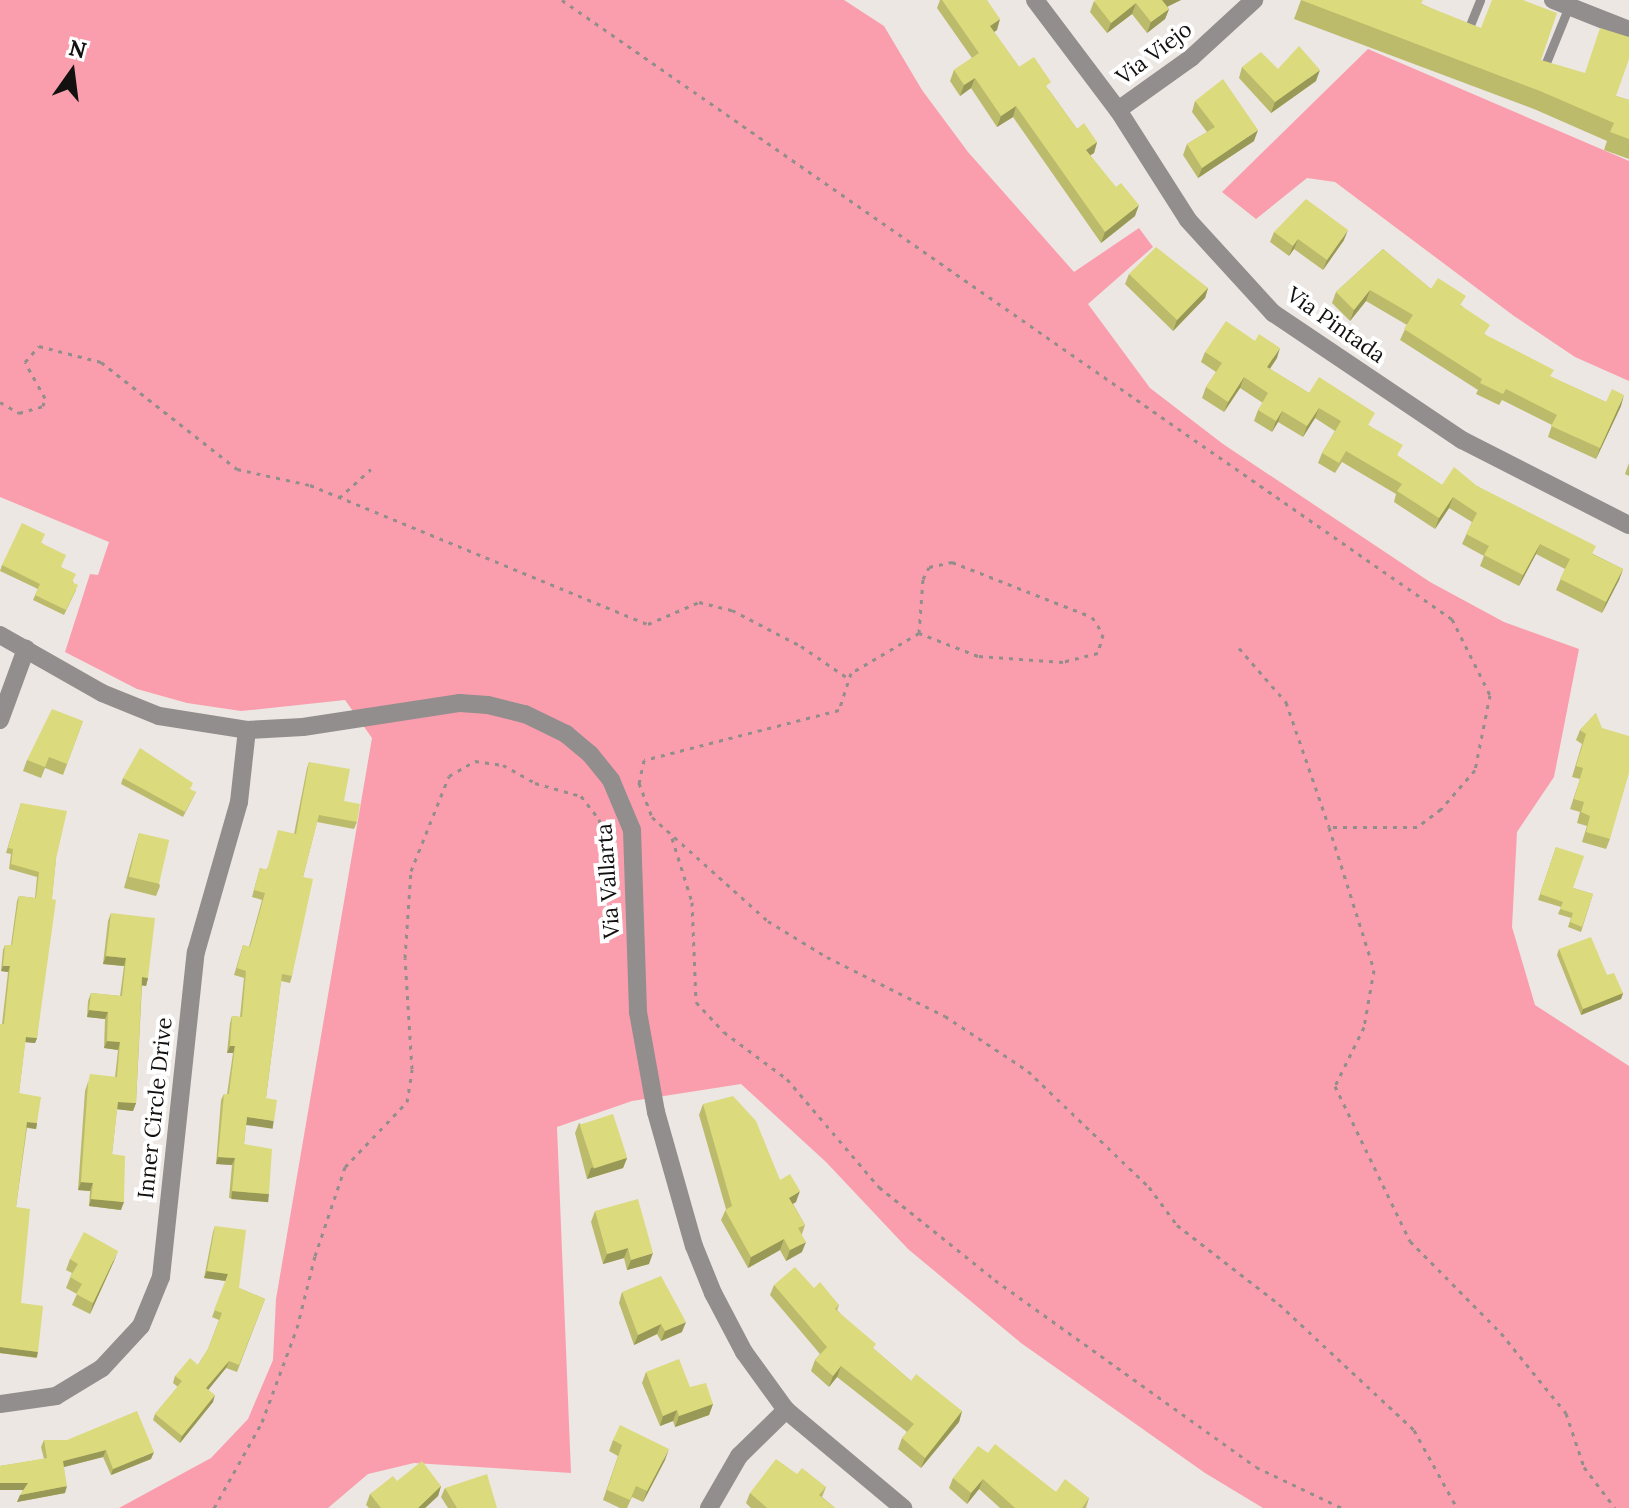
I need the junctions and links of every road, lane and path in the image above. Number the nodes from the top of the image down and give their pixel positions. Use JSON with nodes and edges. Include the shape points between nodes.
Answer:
{"nodes":[{"id":1,"x":562,"y":0,"type":"edge"},
{"id":2,"x":1035,"y":0,"type":"edge"},
{"id":3,"x":1254,"y":0,"type":"edge"},
{"id":4,"x":1480,"y":0,"type":"edge"},
{"id":5,"x":1561,"y":3,"type":"edge"},
{"id":6,"x":1470,"y":25,"type":"edge"},
{"id":7,"x":1629,"y":30,"type":"edge"},
{"id":8,"x":1541,"y":74,"type":"edge"},
{"id":9,"x":1118,"y":110,"type":"junction"},
{"id":10,"x":0,"y":402,"type":"edge"},
{"id":11,"x":371,"y":469,"type":"dead end"},
{"id":12,"x":339,"y":498,"type":"junction"},
{"id":13,"x":1629,"y":525,"type":"edge"},
{"id":14,"x":919,"y":633,"type":"junction"},
{"id":15,"x":0,"y":635,"type":"edge"},
{"id":16,"x":1239,"y":648,"type":"dead end"},
{"id":17,"x":26,"y":649,"type":"junction"},
{"id":18,"x":849,"y":679,"type":"junction"},
{"id":19,"x":0,"y":720,"type":"edge"},
{"id":20,"x":247,"y":730,"type":"junction"},
{"id":21,"x":655,"y":820,"type":"junction"},
{"id":22,"x":1329,"y":827,"type":"junction"},
{"id":23,"x":632,"y":830,"type":"junction"},
{"id":24,"x":671,"y":834,"type":"junction"},
{"id":25,"x":0,"y":1404,"type":"edge"},
{"id":26,"x":786,"y":1410,"type":"junction"},
{"id":27,"x":214,"y":1508,"type":"edge"},
{"id":28,"x":709,"y":1508,"type":"edge"},
{"id":29,"x":903,"y":1508,"type":"edge"},
{"id":30,"x":1342,"y":1508,"type":"edge"},
{"id":31,"x":1457,"y":1508,"type":"edge"},
{"id":32,"x":1615,"y":1508,"type":"edge"}],
"edges":[{"from":1,"to":22,"type":"path","via":[[1452,619],[1490,695],[1475,770],[1417,827]]},
{"from":2,"to":9,"type":"street","name":"Via Pintada"},
{"from":3,"to":9,"type":"street","name":"Via Viejo","via":[[1191,58]]},
{"from":4,"to":6,"type":"lane"},
{"from":5,"to":7,"type":"street"},
{"from":5,"to":8,"type":"lane"},
{"from":9,"to":13,"type":"street","name":"Via Pintada","via":[[1188,220],[1273,313],[1462,440]]},
{"from":10,"to":12,"type":"path","via":[[19,413],[43,406],[45,398],[25,362],[39,346],[101,362],[237,469],[310,485]]},
{"from":11,"to":12,"type":"path"},
{"from":12,"to":18,"type":"path","via":[[648,624],[699,602],[732,610],[801,646]]},
{"from":14,"to":14,"type":"path","via":[[978,656],[1063,662],[1098,653],[1103,634],[1092,617],[952,562],[929,567],[923,579]]},
{"from":14,"to":18,"type":"path"},
{"from":15,"to":17,"type":"street","name":"Via Vallarta"},
{"from":16,"to":22,"type":"path","via":[[1286,702]]},
{"from":17,"to":19,"type":"street"},
{"from":17,"to":20,"type":"street","name":"Via Vallarta","via":[[131,706],[159,716]]},
{"from":18,"to":21,"type":"path","via":[[839,710],[644,760],[639,783]]},
{"from":20,"to":23,"type":"street","name":"Via Vallarta","via":[[303,727],[460,703],[506,707],[566,734],[590,754],[611,780]]},
{"from":20,"to":25,"type":"street","name":"Inner Circle Drive","via":[[239,802],[196,952],[161,1277],[141,1326],[102,1368],[56,1396]]},
{"from":21,"to":23,"type":"path"},
{"from":21,"to":24,"type":"path"},
{"from":22,"to":32,"type":"path","via":[[1374,970],[1364,1027],[1335,1086],[1410,1241],[1501,1333],[1566,1413],[1584,1467]]},
{"from":23,"to":26,"type":"street","name":"Via Vallarta","via":[[638,1012],[656,1112],[694,1246],[713,1293],[744,1352]]},
{"from":23,"to":27,"type":"path","via":[[605,843],[599,819],[581,796],[535,783],[503,765],[475,761],[449,776],[411,871],[405,958],[412,1069],[407,1102],[345,1167],[267,1408]]},
{"from":24,"to":30,"type":"path","via":[[692,902],[696,1002],[724,1032],[787,1079],[879,1187],[995,1280],[1256,1467]]},
{"from":24,"to":31,"type":"path","via":[[768,921],[945,1016],[1028,1071],[1149,1187],[1177,1225],[1279,1304],[1414,1430]]},
{"from":26,"to":28,"type":"street","via":[[739,1456]]},
{"from":26,"to":29,"type":"street","name":"Via Vallarta"}]}
